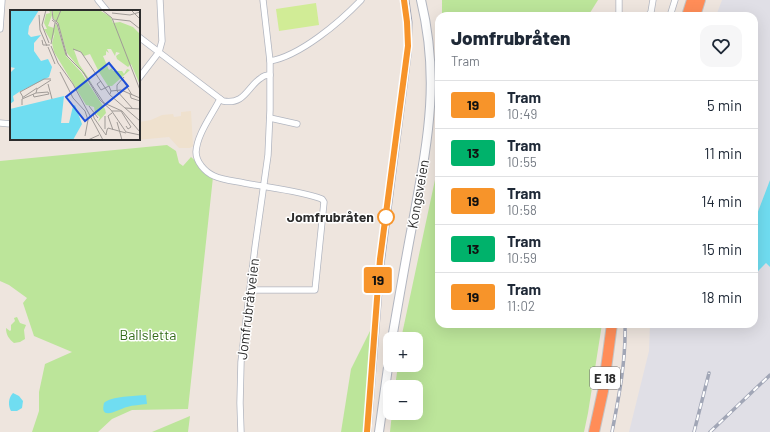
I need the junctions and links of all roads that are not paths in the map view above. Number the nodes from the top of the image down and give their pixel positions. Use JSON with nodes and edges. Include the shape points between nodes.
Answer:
{"nodes":[{"id":1,"x":2,"y":0,"type":"edge"},
{"id":2,"x":98,"y":0,"type":"edge"},
{"id":3,"x":160,"y":0,"type":"edge"},
{"id":4,"x":262,"y":0,"type":"edge"},
{"id":5,"x":360,"y":0,"type":"edge"},
{"id":6,"x":421,"y":0,"type":"edge"},
{"id":7,"x":619,"y":0,"type":"edge"},
{"id":8,"x":653,"y":0,"type":"edge"},
{"id":9,"x":671,"y":0,"type":"edge"},
{"id":10,"x":675,"y":0,"type":"edge"},
{"id":11,"x":692,"y":0,"type":"edge"},
{"id":12,"x":700,"y":0,"type":"edge"},
{"id":13,"x":672,"y":8,"type":"junction"},
{"id":14,"x":106,"y":10,"type":"edge"},
{"id":15,"x":619,"y":12,"type":"edge"},
{"id":16,"x":651,"y":12,"type":"edge"},
{"id":17,"x":671,"y":12,"type":"edge"},
{"id":18,"x":688,"y":12,"type":"edge"},
{"id":19,"x":696,"y":12,"type":"edge"},
{"id":20,"x":0,"y":29,"type":"edge"},
{"id":21,"x":140,"y":38,"type":"edge"},
{"id":22,"x":159,"y":52,"type":"junction"},
{"id":23,"x":270,"y":61,"type":"junction"},
{"id":24,"x":270,"y":74,"type":"junction"},
{"id":25,"x":140,"y":77,"type":"edge"},
{"id":26,"x":220,"y":99,"type":"junction"},
{"id":27,"x":270,"y":118,"type":"junction"},
{"id":28,"x":0,"y":123,"type":"edge"},
{"id":29,"x":10,"y":124,"type":"edge"},
{"id":30,"x":297,"y":124,"type":"dead end"},
{"id":31,"x":263,"y":187,"type":"junction"},
{"id":32,"x":250,"y":290,"type":"junction"},
{"id":33,"x":611,"y":328,"type":"edge"},
{"id":34,"x":393,"y":332,"type":"edge"},
{"id":35,"x":387,"y":372,"type":"edge"},
{"id":36,"x":241,"y":432,"type":"edge"},
{"id":37,"x":379,"y":432,"type":"edge"},
{"id":38,"x":594,"y":432,"type":"edge"}],
"edges":[{"from":1,"to":20,"type":"street"},
{"from":2,"to":14,"type":"street"},
{"from":3,"to":22,"type":"street","via":[[162,41]]},
{"from":4,"to":23,"type":"street","name":"Jomfrubråtveien"},
{"from":5,"to":23,"type":"street","via":[[344,18],[322,34],[281,59]]},
{"from":6,"to":34,"type":"main road","name":"Kongsveien","via":[[430,54],[430,122]]},
{"from":7,"to":15,"type":"street"},
{"from":8,"to":16,"type":"street"},
{"from":9,"to":13,"type":"street"},
{"from":10,"to":13,"type":"street"},
{"from":11,"to":18,"type":"highway"},
{"from":12,"to":19,"type":"highway"},
{"from":13,"to":17,"type":"street"},
{"from":21,"to":22,"type":"street"},
{"from":22,"to":25,"type":"street"},
{"from":22,"to":26,"type":"street"},
{"from":23,"to":24,"type":"street","name":"Jomfrubråtveien"},
{"from":24,"to":26,"type":"street","via":[[261,78],[238,100]]},
{"from":24,"to":27,"type":"street","name":"Jomfrubråtveien"},
{"from":26,"to":31,"type":"street","via":[[199,139],[198,160],[214,176]]},
{"from":27,"to":30,"type":"street"},
{"from":27,"to":31,"type":"street","name":"Jomfrubråtveien"},
{"from":28,"to":29,"type":"street"},
{"from":31,"to":32,"type":"street","name":"Jomfrubråtveien"},
{"from":31,"to":32,"type":"street","via":[[292,191],[322,199],[324,202],[315,290]]},
{"from":32,"to":36,"type":"street","name":"Jomfrubråtveien","via":[[241,362]]},
{"from":33,"to":38,"type":"highway","number":"E 18","via":[[603,391]]},
{"from":35,"to":37,"type":"main road"}]}
